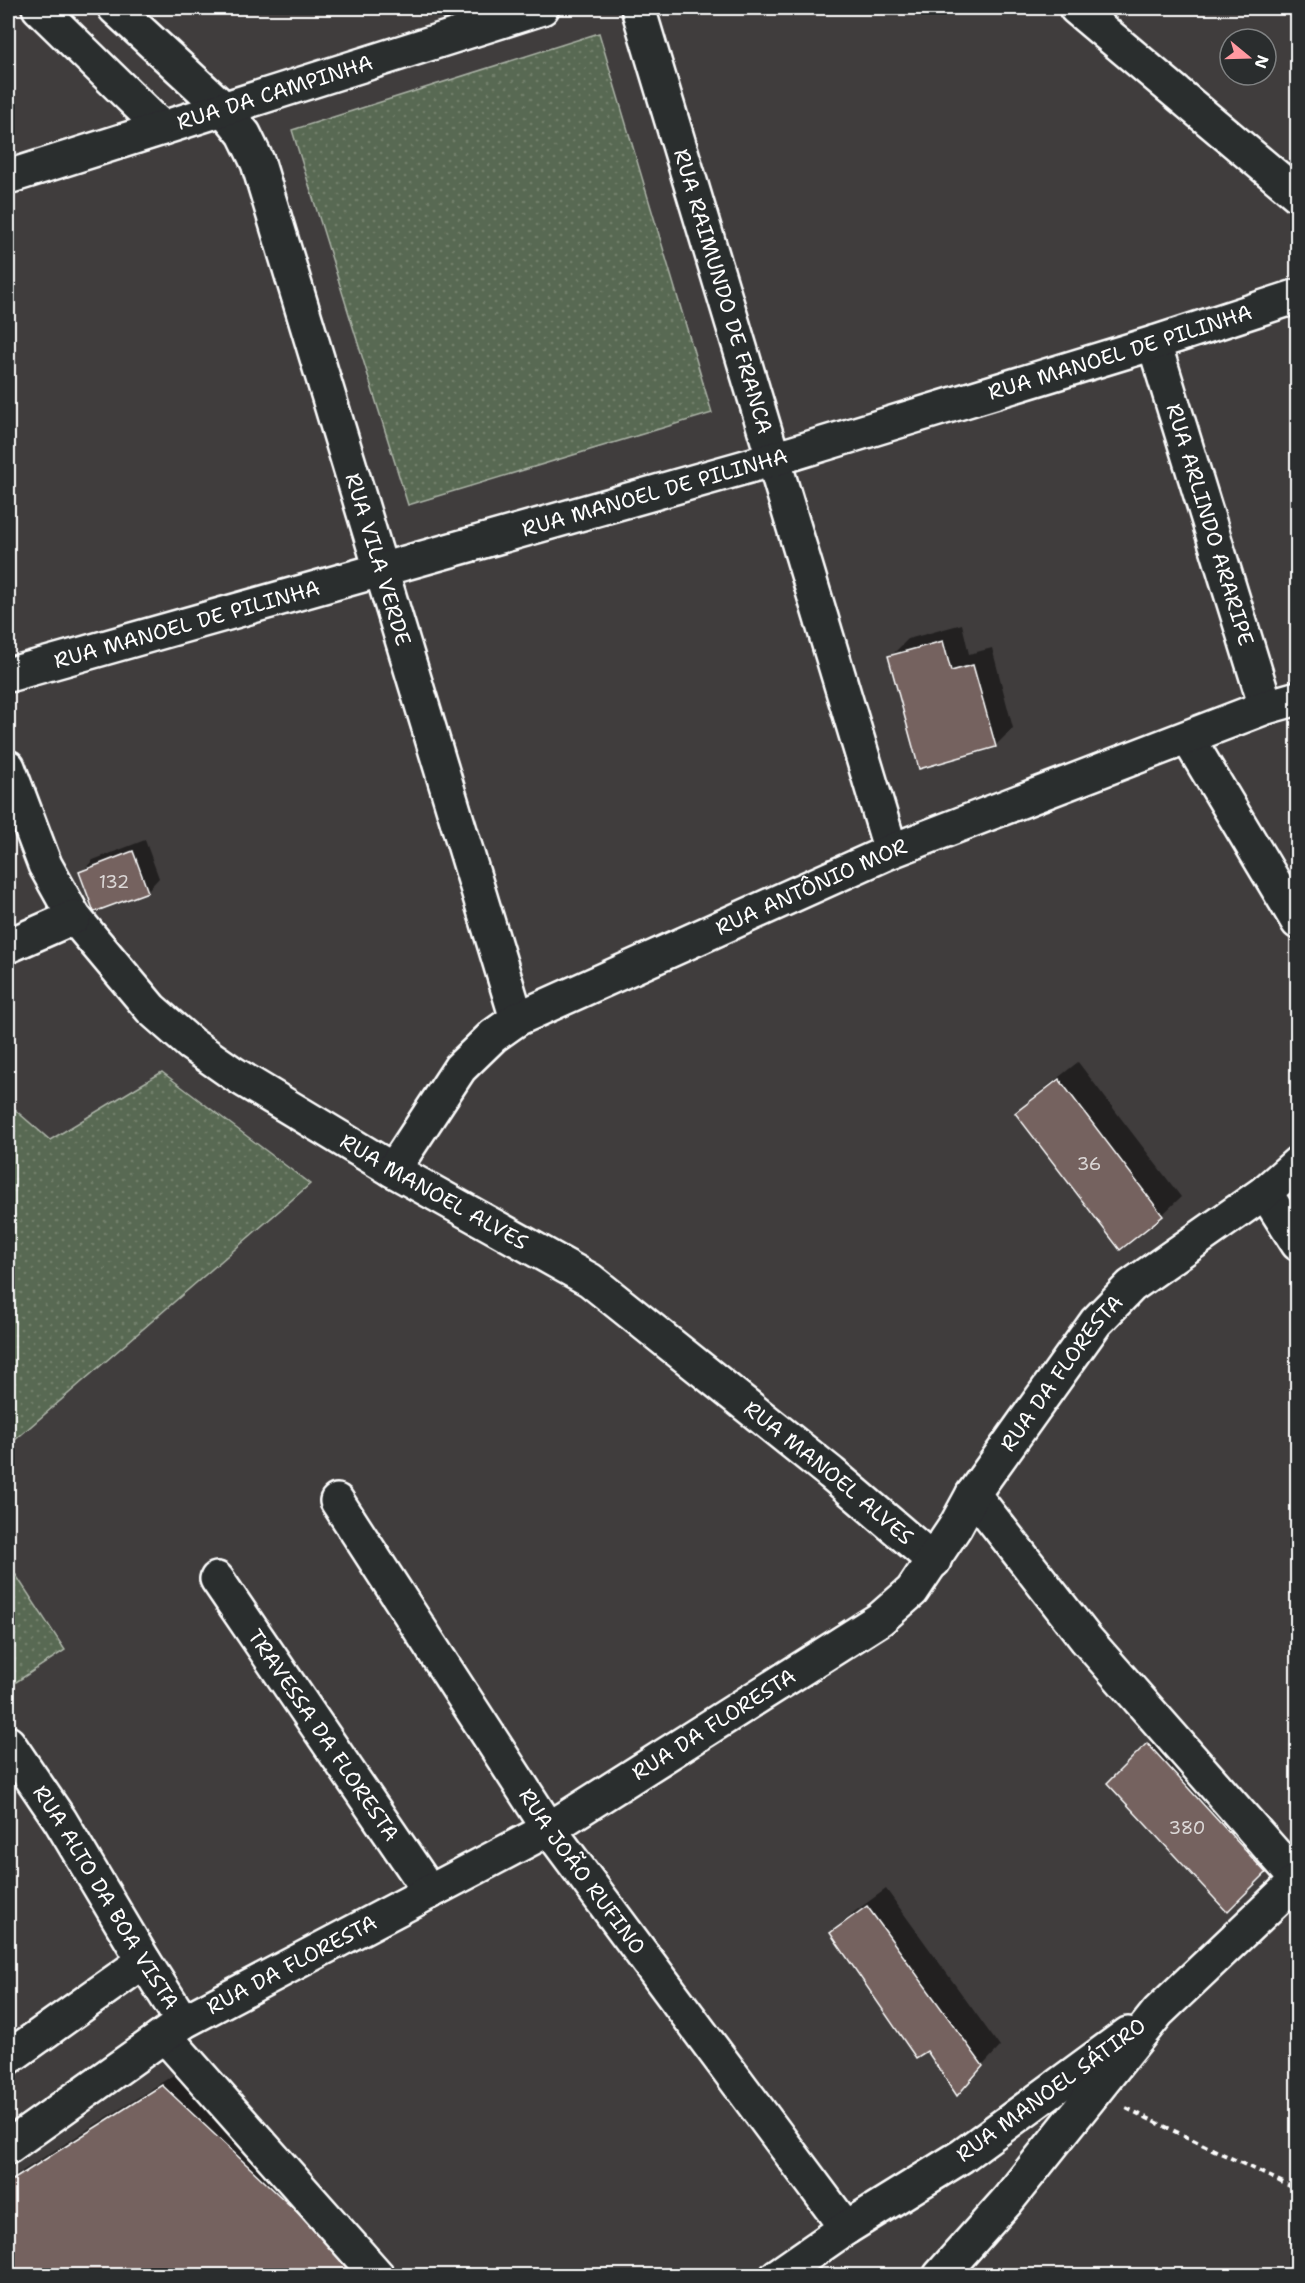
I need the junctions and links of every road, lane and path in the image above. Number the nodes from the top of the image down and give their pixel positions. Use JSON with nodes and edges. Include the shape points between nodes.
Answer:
{"nodes":[{"id":1,"x":39,"y":8,"type":"edge"},
{"id":2,"x":115,"y":8,"type":"edge"},
{"id":3,"x":542,"y":8,"type":"edge"},
{"id":4,"x":638,"y":8,"type":"edge"},
{"id":5,"x":1076,"y":8,"type":"edge"},
{"id":6,"x":223,"y":108,"type":"junction"},
{"id":7,"x":162,"y":128,"type":"junction"},
{"id":8,"x":8,"y":177,"type":"edge"},
{"id":9,"x":1298,"y":195,"type":"edge"},
{"id":10,"x":1298,"y":296,"type":"edge"},
{"id":11,"x":1154,"y":343,"type":"junction"},
{"id":12,"x":774,"y":459,"type":"junction"},
{"id":13,"x":380,"y":569,"type":"junction"},
{"id":14,"x":8,"y":675,"type":"edge"},
{"id":15,"x":1298,"y":698,"type":"edge"},
{"id":16,"x":1266,"y":707,"type":"junction"},
{"id":17,"x":1188,"y":738,"type":"junction"},
{"id":18,"x":8,"y":767,"type":"edge"},
{"id":19,"x":891,"y":851,"type":"junction"},
{"id":20,"x":74,"y":917,"type":"junction"},
{"id":21,"x":1298,"y":922,"type":"edge"},
{"id":22,"x":8,"y":946,"type":"edge"},
{"id":23,"x":517,"y":1019,"type":"junction"},
{"id":24,"x":1298,"y":1163,"type":"edge"},
{"id":25,"x":393,"y":1170,"type":"junction"},
{"id":26,"x":1265,"y":1192,"type":"junction"},
{"id":27,"x":1298,"y":1244,"type":"edge"},
{"id":28,"x":973,"y":1494,"type":"junction"},
{"id":29,"x":337,"y":1501,"type":"dead end"},
{"id":30,"x":934,"y":1561,"type":"junction"},
{"id":31,"x":217,"y":1579,"type":"dead end"},
{"id":32,"x":8,"y":1743,"type":"edge"},
{"id":33,"x":549,"y":1829,"type":"junction"},
{"id":34,"x":1297,"y":1879,"type":"edge"},
{"id":35,"x":430,"y":1892,"type":"junction"},
{"id":36,"x":144,"y":1960,"type":"junction"},
{"id":37,"x":1158,"y":2012,"type":"junction"},
{"id":38,"x":174,"y":2029,"type":"junction"},
{"id":39,"x":8,"y":2058,"type":"edge"},
{"id":40,"x":1095,"y":2093,"type":"junction"},
{"id":41,"x":8,"y":2147,"type":"edge"},
{"id":42,"x":1298,"y":2190,"type":"edge"},
{"id":43,"x":846,"y":2228,"type":"junction"},
{"id":44,"x":378,"y":2276,"type":"edge"},
{"id":45,"x":777,"y":2276,"type":"edge"},
{"id":46,"x":940,"y":2276,"type":"edge"}],
"edges":[{"from":1,"to":7,"type":"street"},
{"from":2,"to":6,"type":"street","name":"RUA VILA VERDE"},
{"from":3,"to":6,"type":"street","name":"RUA DA CAMPINHA"},
{"from":4,"to":12,"type":"street","name":"RUA RAIMUNDO DE FRANCA"},
{"from":5,"to":9,"type":"street"},
{"from":6,"to":7,"type":"street","name":"RUA DA CAMPINHA"},
{"from":6,"to":13,"type":"street","name":"RUA VILA VERDE","via":[[244,134],[258,162]]},
{"from":7,"to":8,"type":"street","name":"RUA DA CAMPINHA"},
{"from":10,"to":11,"type":"street","name":"RUA MANOEL DE PILINHA"},
{"from":11,"to":12,"type":"street","name":"RUA MANOEL DE PILINHA"},
{"from":11,"to":16,"type":"street","name":"RUA ARLINDO ARARIPE"},
{"from":12,"to":13,"type":"street","name":"RUA MANOEL DE PILINHA"},
{"from":12,"to":19,"type":"street","name":"RUA RAIMUNDO DE FRANCA"},
{"from":13,"to":14,"type":"street","name":"RUA MANOEL DE PILINHA"},
{"from":13,"to":23,"type":"street","name":"RUA VILA VERDE"},
{"from":15,"to":16,"type":"street","name":"RUA ANTÔNIO MOR"},
{"from":16,"to":17,"type":"street","name":"RUA ANTÔNIO MOR"},
{"from":17,"to":19,"type":"street","name":"RUA ANTÔNIO MOR"},
{"from":17,"to":21,"type":"street"},
{"from":18,"to":20,"type":"street","name":"RUA MANOEL ALVES","via":[[45,865]]},
{"from":19,"to":23,"type":"street","name":"RUA ANTÔNIO MOR"},
{"from":20,"to":22,"type":"street"},
{"from":20,"to":25,"type":"street","name":"RUA MANOEL ALVES","via":[[151,1009],[191,1044]]},
{"from":23,"to":25,"type":"street","name":"RUA ANTÔNIO MOR","via":[[460,1068]]},
{"from":24,"to":26,"type":"street","name":"RUA DA FLORESTA"},
{"from":25,"to":30,"type":"street","name":"RUA MANOEL ALVES","via":[[590,1280]]},
{"from":26,"to":27,"type":"street"},
{"from":26,"to":28,"type":"street","name":"RUA DA FLORESTA","via":[[1131,1286],[1096,1322]]},
{"from":28,"to":30,"type":"street","name":"RUA DA FLORESTA"},
{"from":28,"to":34,"type":"street","via":[[1086,1639]]},
{"from":29,"to":33,"type":"street","name":"RUA JOÃO RUFINO"},
{"from":30,"to":33,"type":"street","name":"RUA DA FLORESTA","via":[[912,1591],[880,1619]]},
{"from":31,"to":35,"type":"street","name":"TRAVESSA DA FLORESTA"},
{"from":32,"to":36,"type":"street","name":"RUA ALTO DA BOA VISTA","via":[[60,1820]]},
{"from":33,"to":35,"type":"street","name":"RUA DA FLORESTA"},
{"from":33,"to":43,"type":"street","name":"RUA JOÃO RUFINO"},
{"from":34,"to":37,"type":"street"},
{"from":35,"to":38,"type":"street","name":"RUA DA FLORESTA"},
{"from":36,"to":38,"type":"street","name":"RUA ALTO DA BOA VISTA"},
{"from":36,"to":39,"type":"street"},
{"from":37,"to":40,"type":"street","name":"RUA MANOEL SÁTIRO"},
{"from":37,"to":43,"type":"street","name":"RUA MANOEL SÁTIRO","via":[[962,2156]]},
{"from":38,"to":41,"type":"street","name":"RUA DA FLORESTA"},
{"from":38,"to":44,"type":"street","name":"RUA ALTO DA BOA VISTA"},
{"from":40,"to":42,"type":"path"},
{"from":40,"to":46,"type":"street","name":"RUA MANOEL SÁTIRO"},
{"from":43,"to":45,"type":"street","name":"RUA MANOEL SÁTIRO"}]}
